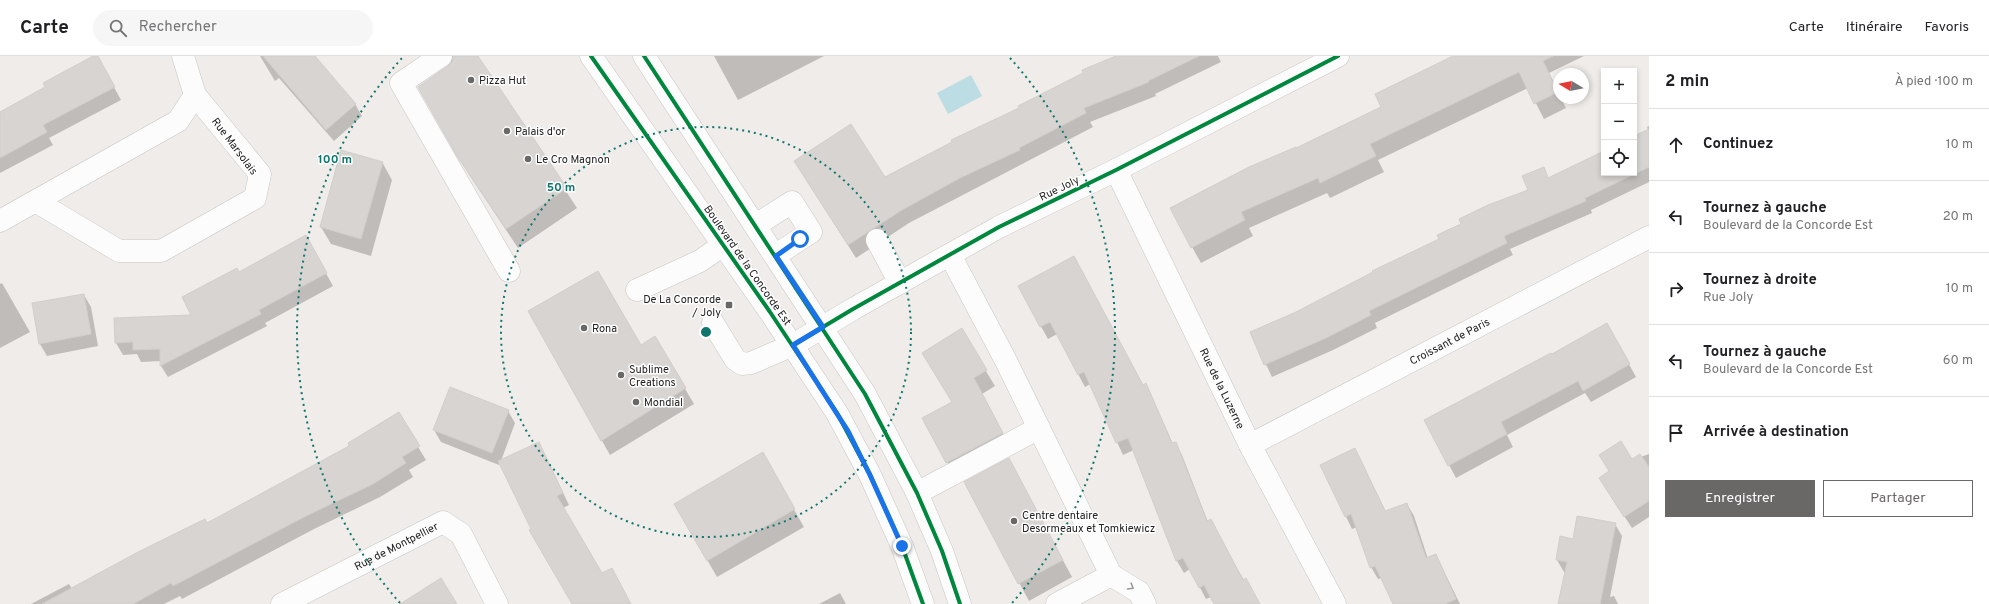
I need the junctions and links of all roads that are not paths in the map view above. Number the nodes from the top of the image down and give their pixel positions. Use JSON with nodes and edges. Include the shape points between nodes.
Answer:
{"nodes":[{"id":1,"x":183,"y":56,"type":"edge"},
{"id":2,"x":441,"y":56,"type":"edge"},
{"id":3,"x":591,"y":56,"type":"edge"},
{"id":4,"x":644,"y":56,"type":"edge"},
{"id":5,"x":1338,"y":56,"type":"edge"},
{"id":6,"x":196,"y":95,"type":"junction"},
{"id":7,"x":1116,"y":170,"type":"junction"},
{"id":8,"x":37,"y":202,"type":"junction"},
{"id":9,"x":0,"y":221,"type":"edge"},
{"id":10,"x":756,"y":225,"type":"junction"},
{"id":11,"x":1649,"y":238,"type":"edge"},
{"id":12,"x":877,"y":240,"type":"dead end"},
{"id":13,"x":723,"y":245,"type":"junction"},
{"id":14,"x":950,"y":255,"type":"junction"},
{"id":15,"x":776,"y":256,"type":"junction"},
{"id":16,"x":509,"y":271,"type":"dead end"},
{"id":17,"x":900,"y":283,"type":"junction"},
{"id":18,"x":637,"y":290,"type":"dead end"},
{"id":19,"x":713,"y":323,"type":"dead end"},
{"id":20,"x":823,"y":327,"type":"junction"},
{"id":21,"x":793,"y":345,"type":"junction"},
{"id":22,"x":1039,"y":428,"type":"junction"},
{"id":23,"x":1250,"y":445,"type":"junction"},
{"id":24,"x":917,"y":493,"type":"junction"},
{"id":25,"x":1111,"y":575,"type":"junction"},
{"id":26,"x":282,"y":604,"type":"edge"},
{"id":27,"x":498,"y":604,"type":"edge"},
{"id":28,"x":924,"y":604,"type":"edge"},
{"id":29,"x":960,"y":604,"type":"edge"},
{"id":30,"x":1057,"y":604,"type":"edge"},
{"id":31,"x":1146,"y":604,"type":"edge"},
{"id":32,"x":1335,"y":604,"type":"edge"}],
"edges":[{"from":1,"to":6,"type":"street"},
{"from":2,"to":16,"type":"street","via":[[401,83]]},
{"from":3,"to":13,"type":"street","name":"Boulevard de la Concorde Est"},
{"from":4,"to":10,"type":"street"},
{"from":5,"to":7,"type":"street","name":"Rue Joly"},
{"from":6,"to":8,"type":"street","via":[[178,121]]},
{"from":6,"to":8,"type":"street","name":"Rue Marsolais","via":[[260,174],[255,198],[162,251],[119,251]]},
{"from":7,"to":14,"type":"street","name":"Rue Joly","via":[[999,227]]},
{"from":7,"to":23,"type":"street","name":"Rue de la Luzerne"},
{"from":8,"to":9,"type":"street"},
{"from":10,"to":15,"type":"street"},
{"from":10,"to":15,"type":"street","via":[[792,202],[811,232]]},
{"from":11,"to":23,"type":"street","name":"Croissant de Paris"},
{"from":12,"to":17,"type":"street"},
{"from":13,"to":18,"type":"street","via":[[700,261]]},
{"from":13,"to":21,"type":"street","name":"Boulevard de la Concorde Est"},
{"from":14,"to":17,"type":"street","name":"Rue Joly"},
{"from":14,"to":22,"type":"street"},
{"from":15,"to":20,"type":"street"},
{"from":17,"to":20,"type":"street","name":"Rue Joly"},
{"from":19,"to":21,"type":"street","name":"Rue Joly","via":[[735,359],[742,364],[751,363]]},
{"from":20,"to":21,"type":"street","name":"Rue Joly"},
{"from":20,"to":24,"type":"street","via":[[873,407]]},
{"from":21,"to":28,"type":"street","name":"Boulevard de la Concorde Est","via":[[837,413],[870,475],[902,546]]},
{"from":22,"to":24,"type":"street"},
{"from":22,"to":25,"type":"street"},
{"from":23,"to":32,"type":"street","name":"Rue de la Luzerne"},
{"from":24,"to":29,"type":"street","via":[[942,551]]},
{"from":25,"to":30,"type":"street"},
{"from":25,"to":31,"type":"street","one_way":true,"via":[[1139,592]]},
{"from":26,"to":27,"type":"street","name":"Rue de Montpellier","via":[[443,522],[461,534]]}]}
